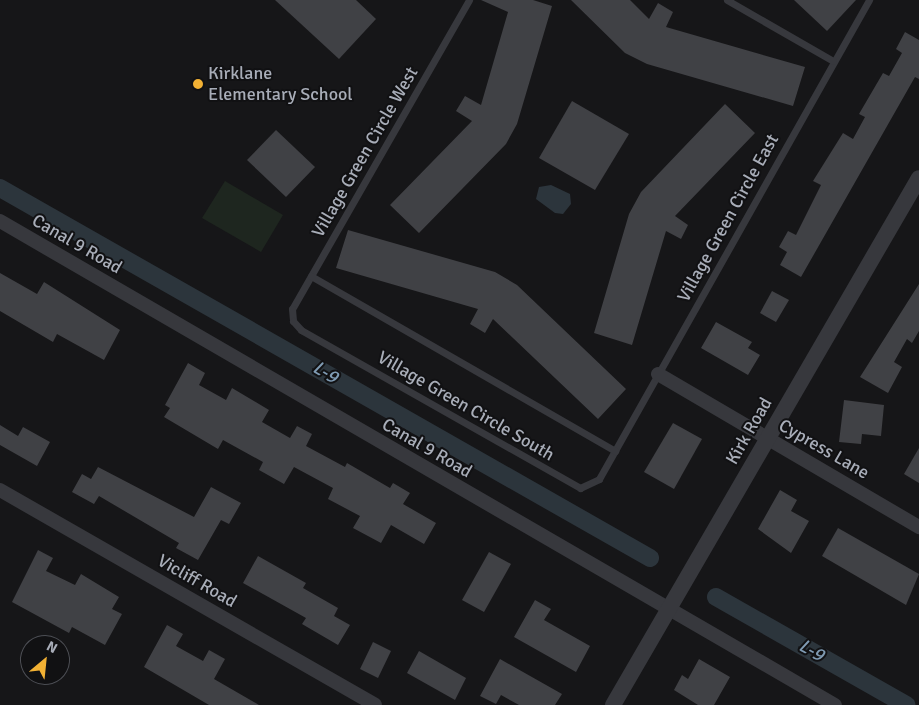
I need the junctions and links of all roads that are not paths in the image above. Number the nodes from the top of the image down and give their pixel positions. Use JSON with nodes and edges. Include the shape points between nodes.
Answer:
{"nodes":[{"id":1,"x":469,"y":0,"type":"edge"},
{"id":2,"x":727,"y":0,"type":"edge"},
{"id":3,"x":869,"y":0,"type":"edge"},
{"id":4,"x":833,"y":61,"type":"junction"},
{"id":5,"x":919,"y":178,"type":"edge"},
{"id":6,"x":0,"y":221,"type":"edge"},
{"id":7,"x":311,"y":276,"type":"junction"},
{"id":8,"x":293,"y":321,"type":"joint"},
{"id":9,"x":658,"y":374,"type":"junction"},
{"id":10,"x":768,"y":438,"type":"junction"},
{"id":11,"x":615,"y":451,"type":"junction"},
{"id":12,"x":0,"y":490,"type":"edge"},
{"id":13,"x":919,"y":527,"type":"edge"},
{"id":14,"x":668,"y":610,"type":"junction"},
{"id":15,"x":376,"y":705,"type":"edge"},
{"id":16,"x":613,"y":705,"type":"edge"},
{"id":17,"x":835,"y":705,"type":"edge"}],
"edges":[{"from":1,"to":7,"type":"lane","name":"Village Green Circle West"},
{"from":2,"to":4,"type":"lane"},
{"from":3,"to":4,"type":"lane","name":"Village Green Circle East"},
{"from":4,"to":9,"type":"lane","name":"Village Green Circle East"},
{"from":5,"to":10,"type":"street","name":"Kirk Road"},
{"from":6,"to":14,"type":"street","name":"Canal 9 Road"},
{"from":7,"to":8,"type":"lane","name":"Village Green Circle West","via":[[292,309]]},
{"from":7,"to":11,"type":"lane"},
{"from":8,"to":11,"type":"lane","name":"Village Green Circle South","via":[[301,330],[580,488],[600,479]]},
{"from":9,"to":10,"type":"street","name":"Cypress Lane"},
{"from":9,"to":11,"type":"lane","name":"Village Green Circle East"},
{"from":10,"to":13,"type":"street","name":"Cypress Lane"},
{"from":10,"to":14,"type":"street","name":"Kirk Road"},
{"from":12,"to":15,"type":"street","name":"Vicliff Road"},
{"from":14,"to":16,"type":"street","name":"Kirk Road"},
{"from":14,"to":17,"type":"street","name":"Canal 9 Road"}]}
